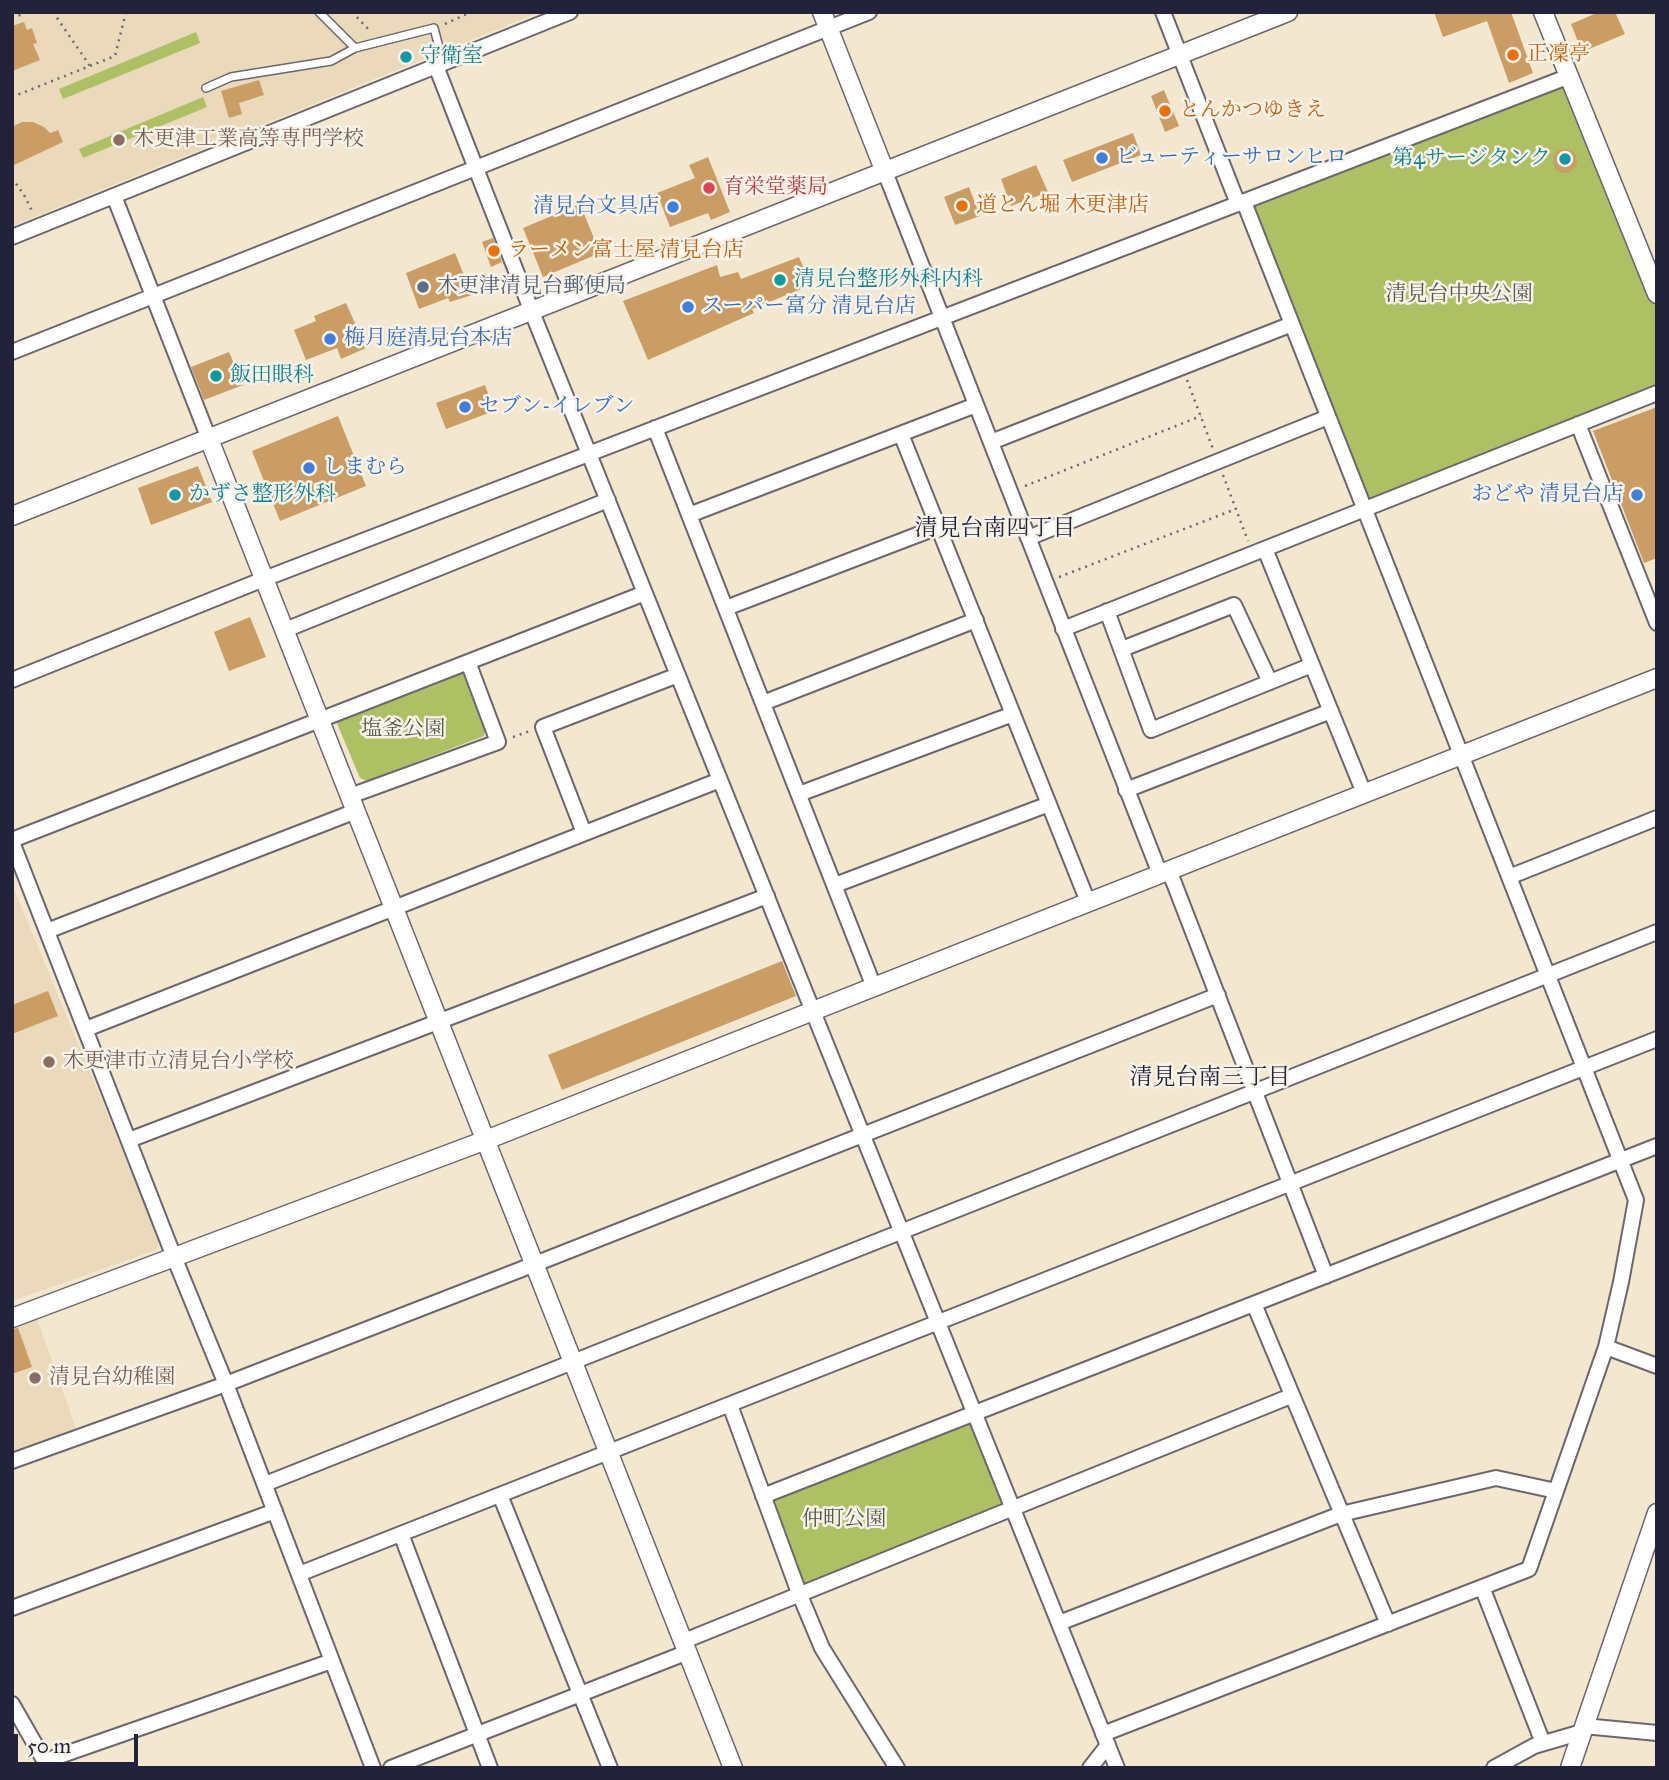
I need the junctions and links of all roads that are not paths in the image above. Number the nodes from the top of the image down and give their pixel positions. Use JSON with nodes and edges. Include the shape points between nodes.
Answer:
{"nodes":[{"id":1,"x":319,"y":12,"type":"edge"},
{"id":2,"x":569,"y":12,"type":"edge"},
{"id":3,"x":869,"y":12,"type":"edge"},
{"id":4,"x":1163,"y":12,"type":"edge"},
{"id":5,"x":1288,"y":12,"type":"edge"},
{"id":6,"x":1543,"y":12,"type":"edge"},
{"id":7,"x":825,"y":20,"type":"edge"},
{"id":8,"x":355,"y":48,"type":"junction"},
{"id":9,"x":1180,"y":55,"type":"junction"},
{"id":10,"x":440,"y":65,"type":"junction"},
{"id":11,"x":1567,"y":77,"type":"junction"},
{"id":12,"x":206,"y":88,"type":"dead end"},
{"id":13,"x":476,"y":168,"type":"junction"},
{"id":14,"x":885,"y":172,"type":"junction"},
{"id":15,"x":114,"y":196,"type":"junction"},
{"id":16,"x":1241,"y":203,"type":"junction"},
{"id":17,"x":12,"y":237,"type":"edge"},
{"id":18,"x":1657,"y":294,"type":"edge"},
{"id":19,"x":153,"y":296,"type":"junction"},
{"id":20,"x":532,"y":312,"type":"junction"},
{"id":21,"x":942,"y":318,"type":"junction"},
{"id":22,"x":1292,"y":324,"type":"junction"},
{"id":23,"x":12,"y":352,"type":"edge"},
{"id":24,"x":1657,"y":393,"type":"edge"},
{"id":25,"x":976,"y":405,"type":"junction"},
{"id":26,"x":1328,"y":417,"type":"junction"},
{"id":27,"x":1578,"y":424,"type":"junction"},
{"id":28,"x":655,"y":428,"type":"junction"},
{"id":29,"x":901,"y":434,"type":"junction"},
{"id":30,"x":209,"y":439,"type":"junction"},
{"id":31,"x":990,"y":442,"type":"junction"},
{"id":32,"x":589,"y":454,"type":"junction"},
{"id":33,"x":608,"y":500,"type":"junction"},
{"id":34,"x":1365,"y":509,"type":"junction"},
{"id":35,"x":689,"y":515,"type":"junction"},
{"id":36,"x":12,"y":516,"type":"edge"},
{"id":37,"x":938,"y":527,"type":"junction"},
{"id":38,"x":1028,"y":538,"type":"junction"},
{"id":39,"x":1259,"y":551,"type":"junction"},
{"id":40,"x":264,"y":579,"type":"junction"},
{"id":41,"x":645,"y":593,"type":"junction"},
{"id":42,"x":726,"y":608,"type":"junction"},
{"id":43,"x":1107,"y":611,"type":"junction"},
{"id":44,"x":976,"y":620,"type":"junction"},
{"id":45,"x":1657,"y":622,"type":"edge"},
{"id":46,"x":1063,"y":629,"type":"junction"},
{"id":47,"x":285,"y":630,"type":"junction"},
{"id":48,"x":1122,"y":649,"type":"junction"},
{"id":49,"x":468,"y":662,"type":"junction"},
{"id":50,"x":1312,"y":665,"type":"junction"},
{"id":51,"x":678,"y":675,"type":"junction"},
{"id":52,"x":1657,"y":678,"type":"edge"},
{"id":53,"x":12,"y":680,"type":"edge"},
{"id":54,"x":1270,"y":682,"type":"junction"},
{"id":55,"x":763,"y":703,"type":"junction"},
{"id":56,"x":1331,"y":711,"type":"junction"},
{"id":57,"x":1013,"y":714,"type":"junction"},
{"id":58,"x":320,"y":720,"type":"junction"},
{"id":59,"x":1461,"y":755,"type":"junction"},
{"id":60,"x":720,"y":780,"type":"junction"},
{"id":61,"x":1126,"y":790,"type":"junction"},
{"id":62,"x":1364,"y":793,"type":"junction"},
{"id":63,"x":799,"y":794,"type":"junction"},
{"id":64,"x":353,"y":803,"type":"junction"},
{"id":65,"x":1049,"y":804,"type":"junction"},
{"id":66,"x":1657,"y":818,"type":"edge"},
{"id":67,"x":583,"y":833,"type":"junction"},
{"id":68,"x":12,"y":841,"type":"edge"},
{"id":69,"x":16,"y":864,"type":"edge"},
{"id":70,"x":1164,"y":872,"type":"junction"},
{"id":71,"x":1509,"y":877,"type":"junction"},
{"id":72,"x":835,"y":885,"type":"junction"},
{"id":73,"x":767,"y":896,"type":"junction"},
{"id":74,"x":1088,"y":902,"type":"junction"},
{"id":75,"x":394,"y":907,"type":"junction"},
{"id":76,"x":47,"y":931,"type":"junction"},
{"id":77,"x":1657,"y":932,"type":"edge"},
{"id":78,"x":1547,"y":975,"type":"junction"},
{"id":79,"x":874,"y":987,"type":"junction"},
{"id":80,"x":1218,"y":995,"type":"junction"},
{"id":81,"x":813,"y":1011,"type":"junction"},
{"id":82,"x":439,"y":1021,"type":"junction"},
{"id":83,"x":86,"y":1028,"type":"junction"},
{"id":84,"x":1657,"y":1039,"type":"edge"},
{"id":85,"x":1584,"y":1068,"type":"junction"},
{"id":86,"x":1255,"y":1091,"type":"junction"},
{"id":87,"x":863,"y":1135,"type":"junction"},
{"id":88,"x":129,"y":1140,"type":"junction"},
{"id":89,"x":486,"y":1140,"type":"junction"},
{"id":90,"x":1657,"y":1146,"type":"edge"},
{"id":91,"x":1620,"y":1161,"type":"junction"},
{"id":92,"x":1291,"y":1183,"type":"junction"},
{"id":93,"x":901,"y":1231,"type":"junction"},
{"id":94,"x":174,"y":1257,"type":"junction"},
{"id":95,"x":535,"y":1264,"type":"junction"},
{"id":96,"x":1326,"y":1276,"type":"junction"},
{"id":97,"x":1254,"y":1304,"type":"junction"},
{"id":98,"x":12,"y":1318,"type":"edge"},
{"id":99,"x":938,"y":1322,"type":"junction"},
{"id":100,"x":1606,"y":1347,"type":"junction"},
{"id":101,"x":573,"y":1362,"type":"junction"},
{"id":102,"x":1657,"y":1366,"type":"edge"},
{"id":103,"x":226,"y":1384,"type":"junction"},
{"id":104,"x":1291,"y":1396,"type":"junction"},
{"id":105,"x":730,"y":1405,"type":"junction"},
{"id":106,"x":975,"y":1414,"type":"junction"},
{"id":107,"x":610,"y":1452,"type":"junction"},
{"id":108,"x":12,"y":1461,"type":"edge"},
{"id":109,"x":265,"y":1484,"type":"junction"},
{"id":110,"x":1556,"y":1491,"type":"junction"},
{"id":111,"x":500,"y":1495,"type":"junction"},
{"id":112,"x":763,"y":1496,"type":"junction"},
{"id":113,"x":1012,"y":1508,"type":"junction"},
{"id":114,"x":275,"y":1511,"type":"junction"},
{"id":115,"x":1657,"y":1513,"type":"edge"},
{"id":116,"x":1341,"y":1514,"type":"junction"},
{"id":117,"x":401,"y":1534,"type":"junction"},
{"id":118,"x":299,"y":1574,"type":"junction"},
{"id":119,"x":1482,"y":1587,"type":"junction"},
{"id":120,"x":799,"y":1593,"type":"junction"},
{"id":121,"x":12,"y":1608,"type":"edge"},
{"id":122,"x":1059,"y":1623,"type":"junction"},
{"id":123,"x":1388,"y":1624,"type":"junction"},
{"id":124,"x":686,"y":1646,"type":"junction"},
{"id":125,"x":332,"y":1661,"type":"junction"},
{"id":126,"x":580,"y":1694,"type":"junction"},
{"id":127,"x":12,"y":1704,"type":"edge"},
{"id":128,"x":1583,"y":1729,"type":"junction"},
{"id":129,"x":1657,"y":1733,"type":"edge"},
{"id":130,"x":477,"y":1734,"type":"junction"},
{"id":131,"x":1106,"y":1740,"type":"junction"},
{"id":132,"x":1543,"y":1743,"type":"junction"},
{"id":133,"x":47,"y":1764,"type":"edge"},
{"id":134,"x":373,"y":1768,"type":"edge"},
{"id":135,"x":391,"y":1768,"type":"edge"},
{"id":136,"x":490,"y":1768,"type":"edge"},
{"id":137,"x":610,"y":1768,"type":"edge"},
{"id":138,"x":733,"y":1768,"type":"edge"},
{"id":139,"x":897,"y":1768,"type":"edge"},
{"id":140,"x":1090,"y":1768,"type":"edge"},
{"id":141,"x":1117,"y":1768,"type":"edge"},
{"id":142,"x":1494,"y":1768,"type":"edge"},
{"id":143,"x":1570,"y":1768,"type":"edge"}],
"edges":[{"from":1,"to":8,"type":"lane"},
{"from":2,"to":10,"type":"street"},
{"from":3,"to":7,"type":"street"},
{"from":4,"to":9,"type":"street"},
{"from":5,"to":9,"type":"street"},
{"from":6,"to":11,"type":"street"},
{"from":7,"to":13,"type":"street"},
{"from":7,"to":14,"type":"street"},
{"from":8,"to":10,"type":"lane","via":[[434,28]]},
{"from":8,"to":12,"type":"lane","via":[[331,61],[231,77]]},
{"from":9,"to":14,"type":"street"},
{"from":9,"to":16,"type":"street"},
{"from":10,"to":13,"type":"street"},
{"from":10,"to":15,"type":"street"},
{"from":11,"to":16,"type":"street"},
{"from":11,"to":18,"type":"street"},
{"from":13,"to":19,"type":"street"},
{"from":13,"to":20,"type":"street"},
{"from":14,"to":20,"type":"street"},
{"from":14,"to":21,"type":"street"},
{"from":15,"to":17,"type":"street"},
{"from":15,"to":19,"type":"street"},
{"from":16,"to":21,"type":"street"},
{"from":16,"to":22,"type":"street"},
{"from":19,"to":23,"type":"street"},
{"from":19,"to":30,"type":"street"},
{"from":20,"to":30,"type":"street"},
{"from":20,"to":32,"type":"street"},
{"from":21,"to":25,"type":"street"},
{"from":21,"to":28,"type":"street"},
{"from":22,"to":26,"type":"street"},
{"from":22,"to":31,"type":"street"},
{"from":24,"to":27,"type":"street"},
{"from":25,"to":29,"type":"street"},
{"from":25,"to":31,"type":"street"},
{"from":26,"to":34,"type":"street"},
{"from":26,"to":38,"type":"street"},
{"from":27,"to":34,"type":"street"},
{"from":27,"to":45,"type":"street"},
{"from":28,"to":32,"type":"street"},
{"from":28,"to":35,"type":"street"},
{"from":29,"to":35,"type":"street"},
{"from":29,"to":37,"type":"street"},
{"from":30,"to":36,"type":"street"},
{"from":30,"to":40,"type":"street"},
{"from":31,"to":38,"type":"street"},
{"from":32,"to":33,"type":"street"},
{"from":32,"to":40,"type":"street"},
{"from":33,"to":41,"type":"street"},
{"from":33,"to":47,"type":"street"},
{"from":34,"to":39,"type":"street"},
{"from":34,"to":59,"type":"street"},
{"from":35,"to":42,"type":"street"},
{"from":37,"to":42,"type":"street"},
{"from":37,"to":44,"type":"street"},
{"from":38,"to":46,"type":"street"},
{"from":39,"to":43,"type":"street"},
{"from":39,"to":50,"type":"street"},
{"from":40,"to":47,"type":"street"},
{"from":40,"to":53,"type":"street"},
{"from":41,"to":49,"type":"street"},
{"from":41,"to":51,"type":"street"},
{"from":42,"to":55,"type":"street"},
{"from":43,"to":46,"type":"street"},
{"from":43,"to":48,"type":"street"},
{"from":44,"to":55,"type":"street"},
{"from":44,"to":57,"type":"street"},
{"from":46,"to":61,"type":"street"},
{"from":47,"to":58,"type":"street"},
{"from":48,"to":54,"type":"street","via":[[1234,606]]},
{"from":48,"to":54,"type":"street","via":[[1151,730]]},
{"from":49,"to":58,"type":"street"},
{"from":49,"to":64,"type":"street","via":[[498,742]]},
{"from":50,"to":54,"type":"street"},
{"from":50,"to":56,"type":"street"},
{"from":51,"to":60,"type":"street"},
{"from":51,"to":67,"type":"street","via":[[543,727]]},
{"from":52,"to":59,"type":"street"},
{"from":55,"to":63,"type":"street"},
{"from":56,"to":61,"type":"street"},
{"from":56,"to":62,"type":"street"},
{"from":57,"to":63,"type":"street"},
{"from":57,"to":65,"type":"street"},
{"from":58,"to":64,"type":"street"},
{"from":58,"to":68,"type":"street"},
{"from":59,"to":62,"type":"street"},
{"from":59,"to":71,"type":"street"},
{"from":60,"to":67,"type":"street"},
{"from":60,"to":73,"type":"street"},
{"from":61,"to":70,"type":"street"},
{"from":62,"to":70,"type":"street"},
{"from":63,"to":72,"type":"street"},
{"from":64,"to":75,"type":"street"},
{"from":64,"to":76,"type":"street"},
{"from":65,"to":72,"type":"street"},
{"from":65,"to":74,"type":"street"},
{"from":66,"to":71,"type":"street"},
{"from":67,"to":75,"type":"street"},
{"from":68,"to":69,"type":"street"},
{"from":69,"to":76,"type":"street"},
{"from":70,"to":74,"type":"street"},
{"from":70,"to":80,"type":"street"},
{"from":71,"to":78,"type":"street"},
{"from":72,"to":79,"type":"street"},
{"from":73,"to":81,"type":"street"},
{"from":73,"to":82,"type":"street"},
{"from":74,"to":79,"type":"street"},
{"from":75,"to":82,"type":"street"},
{"from":75,"to":83,"type":"street"},
{"from":76,"to":83,"type":"street"},
{"from":77,"to":78,"type":"street"},
{"from":78,"to":85,"type":"street"},
{"from":78,"to":86,"type":"street"},
{"from":79,"to":81,"type":"street"},
{"from":80,"to":86,"type":"street"},
{"from":80,"to":87,"type":"street"},
{"from":81,"to":87,"type":"street"},
{"from":81,"to":89,"type":"street"},
{"from":82,"to":88,"type":"street"},
{"from":82,"to":89,"type":"street"},
{"from":83,"to":88,"type":"street"},
{"from":84,"to":85,"type":"street"},
{"from":85,"to":91,"type":"street"},
{"from":85,"to":92,"type":"street"},
{"from":86,"to":92,"type":"street"},
{"from":86,"to":93,"type":"street"},
{"from":87,"to":93,"type":"street"},
{"from":87,"to":95,"type":"street"},
{"from":88,"to":94,"type":"street"},
{"from":89,"to":94,"type":"street"},
{"from":89,"to":95,"type":"street"},
{"from":90,"to":91,"type":"street"},
{"from":91,"to":96,"type":"street"},
{"from":91,"to":100,"type":"street","via":[[1636,1200]]},
{"from":92,"to":96,"type":"street"},
{"from":92,"to":99,"type":"street"},
{"from":93,"to":99,"type":"street"},
{"from":93,"to":101,"type":"street"},
{"from":94,"to":98,"type":"street"},
{"from":94,"to":103,"type":"street"},
{"from":95,"to":101,"type":"street"},
{"from":95,"to":103,"type":"street"},
{"from":96,"to":97,"type":"street"},
{"from":97,"to":104,"type":"street"},
{"from":97,"to":106,"type":"street"},
{"from":99,"to":105,"type":"street"},
{"from":99,"to":106,"type":"street"},
{"from":100,"to":102,"type":"street"},
{"from":100,"to":110,"type":"street"},
{"from":101,"to":107,"type":"street"},
{"from":101,"to":109,"type":"street"},
{"from":103,"to":108,"type":"street"},
{"from":103,"to":109,"type":"street"},
{"from":104,"to":113,"type":"street"},
{"from":104,"to":116,"type":"street"},
{"from":105,"to":107,"type":"street"},
{"from":105,"to":112,"type":"street"},
{"from":106,"to":112,"type":"street"},
{"from":106,"to":113,"type":"street"},
{"from":107,"to":111,"type":"street"},
{"from":107,"to":124,"type":"street"},
{"from":109,"to":114,"type":"street"},
{"from":110,"to":116,"type":"street","via":[[1496,1478]]},
{"from":110,"to":119,"type":"street","via":[[1529,1569]]},
{"from":111,"to":117,"type":"street"},
{"from":111,"to":126,"type":"street"},
{"from":112,"to":120,"type":"street"},
{"from":113,"to":120,"type":"street"},
{"from":113,"to":122,"type":"street"},
{"from":114,"to":118,"type":"street"},
{"from":114,"to":121,"type":"street"},
{"from":115,"to":128,"type":"street"},
{"from":116,"to":122,"type":"street"},
{"from":116,"to":123,"type":"street"},
{"from":117,"to":118,"type":"street"},
{"from":117,"to":130,"type":"street"},
{"from":118,"to":125,"type":"street"},
{"from":119,"to":123,"type":"street"},
{"from":119,"to":132,"type":"street"},
{"from":120,"to":124,"type":"street"},
{"from":120,"to":139,"type":"street","via":[[822,1648]]},
{"from":122,"to":131,"type":"street"},
{"from":123,"to":131,"type":"street"},
{"from":124,"to":126,"type":"street"},
{"from":124,"to":138,"type":"street"},
{"from":125,"to":133,"type":"street"},
{"from":125,"to":134,"type":"street"},
{"from":126,"to":130,"type":"street"},
{"from":126,"to":137,"type":"street"},
{"from":127,"to":133,"type":"street"},
{"from":128,"to":129,"type":"street"},
{"from":128,"to":132,"type":"street"},
{"from":128,"to":143,"type":"street"},
{"from":130,"to":135,"type":"street"},
{"from":130,"to":136,"type":"street"},
{"from":131,"to":140,"type":"street"},
{"from":131,"to":141,"type":"street"},
{"from":132,"to":142,"type":"street"}]}
